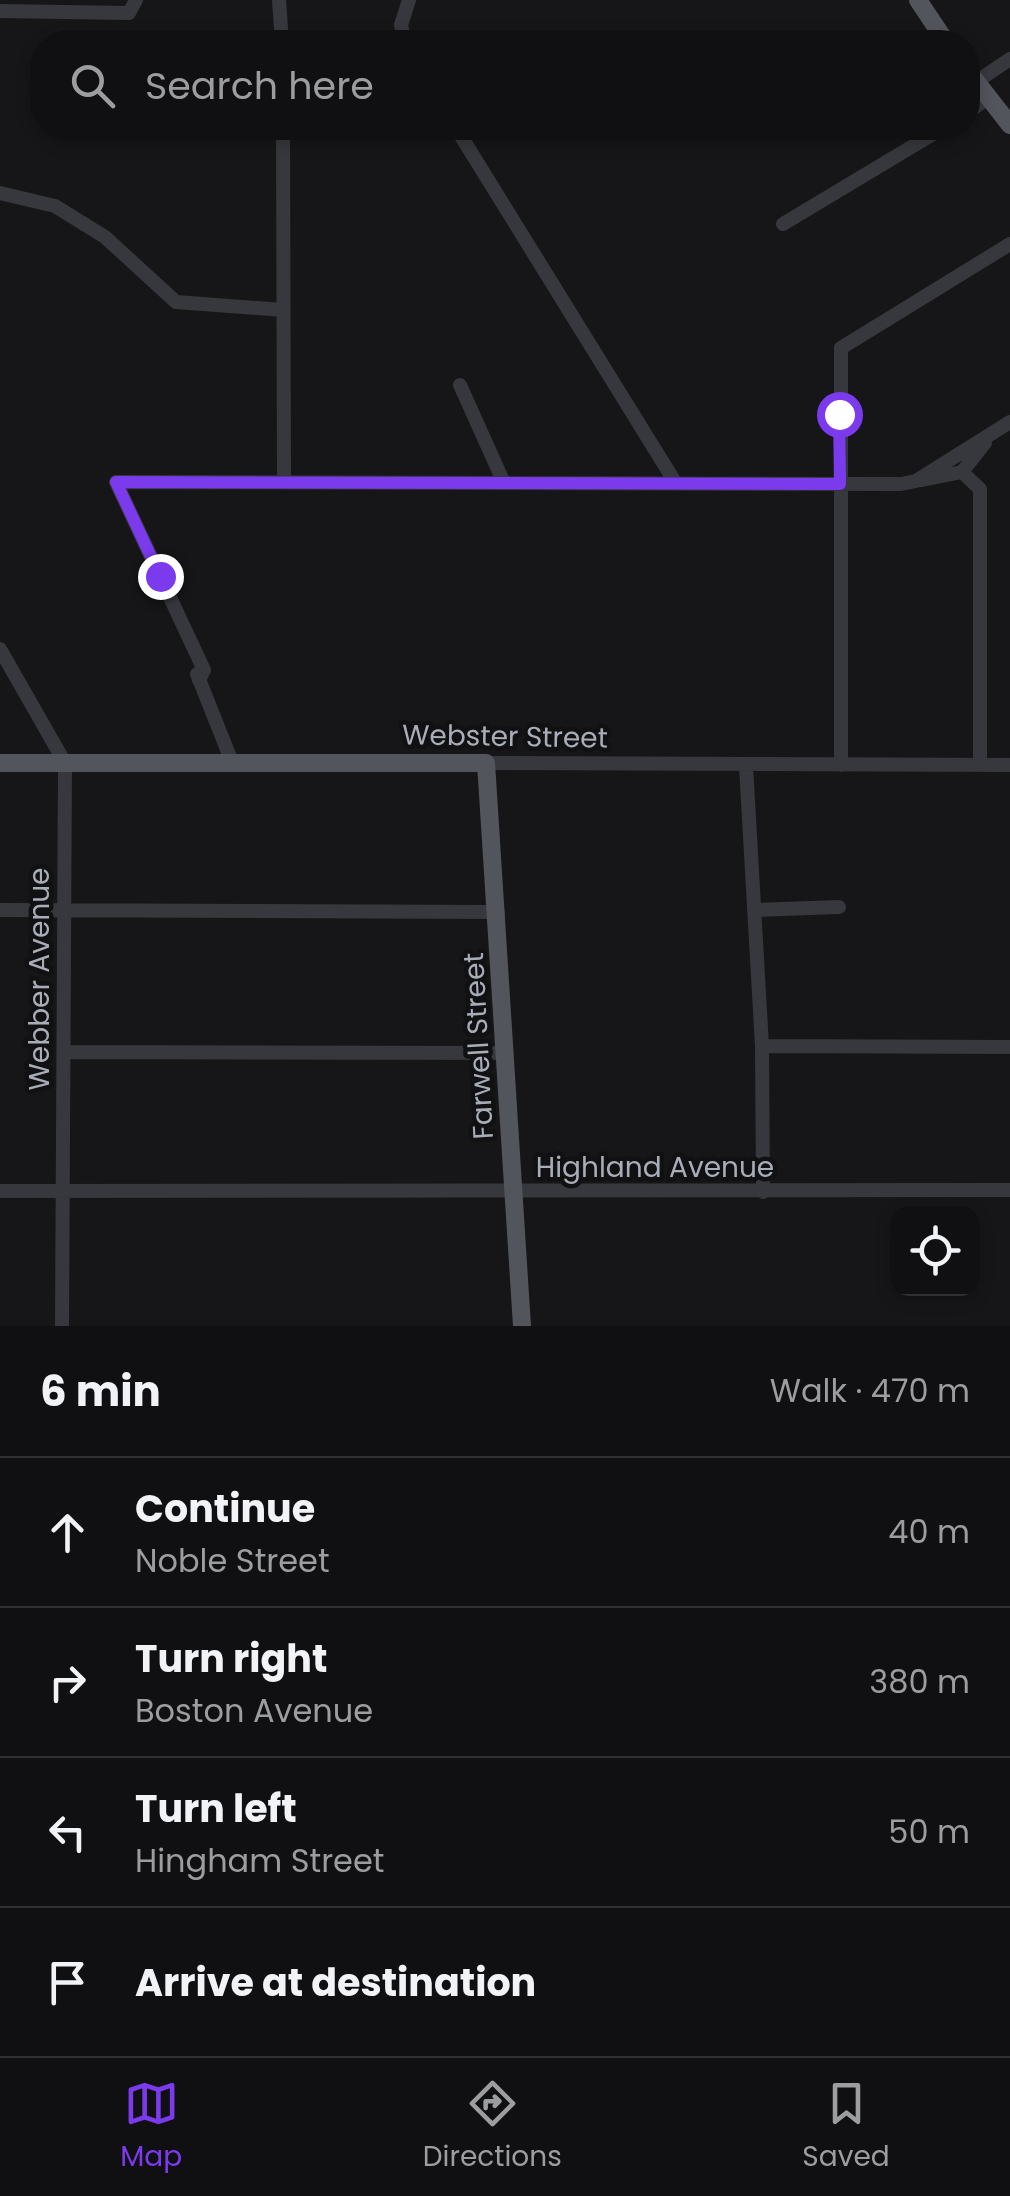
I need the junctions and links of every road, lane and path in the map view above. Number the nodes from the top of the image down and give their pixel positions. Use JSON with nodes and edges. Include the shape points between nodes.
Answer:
{"nodes":[{"id":1,"x":279,"y":0,"type":"edge"},
{"id":2,"x":409,"y":0,"type":"edge"},
{"id":3,"x":918,"y":0,"type":"edge"},
{"id":4,"x":134,"y":6,"type":"edge"},
{"id":5,"x":0,"y":11,"type":"edge"},
{"id":6,"x":281,"y":30,"type":"edge"},
{"id":7,"x":403,"y":30,"type":"edge"},
{"id":8,"x":938,"y":30,"type":"edge"},
{"id":9,"x":1010,"y":59,"type":"edge"},
{"id":10,"x":980,"y":72,"type":"edge"},
{"id":11,"x":980,"y":87,"type":"edge"},
{"id":12,"x":988,"y":98,"type":"junction"},
{"id":13,"x":980,"y":104,"type":"edge"},
{"id":14,"x":1010,"y":125,"type":"edge"},
{"id":15,"x":282,"y":140,"type":"edge"},
{"id":16,"x":463,"y":140,"type":"edge"},
{"id":17,"x":923,"y":140,"type":"edge"},
{"id":18,"x":0,"y":193,"type":"edge"},
{"id":19,"x":783,"y":224,"type":"dead end"},
{"id":20,"x":1010,"y":244,"type":"edge"},
{"id":21,"x":283,"y":310,"type":"junction"},
{"id":22,"x":460,"y":385,"type":"dead end"},
{"id":23,"x":1010,"y":422,"type":"edge"},
{"id":24,"x":990,"y":436,"type":"junction"},
{"id":25,"x":962,"y":472,"type":"junction"},
{"id":26,"x":916,"y":481,"type":"junction"},
{"id":27,"x":284,"y":482,"type":"junction"},
{"id":28,"x":675,"y":482,"type":"junction"},
{"id":29,"x":504,"y":483,"type":"junction"},
{"id":30,"x":840,"y":484,"type":"junction"},
{"id":31,"x":0,"y":650,"type":"edge"},
{"id":32,"x":190,"y":660,"type":"dead end"},
{"id":33,"x":199,"y":680,"type":"junction"},
{"id":34,"x":232,"y":762,"type":"junction"},
{"id":35,"x":0,"y":763,"type":"edge"},
{"id":36,"x":65,"y":763,"type":"junction"},
{"id":37,"x":486,"y":764,"type":"junction"},
{"id":38,"x":842,"y":765,"type":"junction"},
{"id":39,"x":980,"y":765,"type":"junction"},
{"id":40,"x":1010,"y":765,"type":"edge"},
{"id":41,"x":746,"y":766,"type":"junction"},
{"id":42,"x":839,"y":907,"type":"dead end"},
{"id":43,"x":0,"y":910,"type":"edge"},
{"id":44,"x":65,"y":910,"type":"junction"},
{"id":45,"x":754,"y":910,"type":"junction"},
{"id":46,"x":498,"y":912,"type":"junction"},
{"id":47,"x":762,"y":1046,"type":"junction"},
{"id":48,"x":1010,"y":1047,"type":"edge"},
{"id":49,"x":64,"y":1052,"type":"junction"},
{"id":50,"x":506,"y":1054,"type":"junction"},
{"id":51,"x":1010,"y":1190,"type":"edge"},
{"id":52,"x":0,"y":1191,"type":"edge"},
{"id":53,"x":64,"y":1192,"type":"junction"},
{"id":54,"x":514,"y":1192,"type":"junction"},
{"id":55,"x":763,"y":1192,"type":"junction"},
{"id":56,"x":62,"y":1326,"type":"edge"},
{"id":57,"x":522,"y":1326,"type":"edge"}],
"edges":[{"from":1,"to":6,"type":"street"},
{"from":2,"to":7,"type":"street"},
{"from":3,"to":8,"type":"main road"},
{"from":4,"to":5,"type":"street","via":[[115,14]]},
{"from":9,"to":10,"type":"street"},
{"from":11,"to":12,"type":"main road"},
{"from":12,"to":13,"type":"street"},
{"from":12,"to":14,"type":"main road"},
{"from":15,"to":21,"type":"street"},
{"from":16,"to":28,"type":"street"},
{"from":17,"to":19,"type":"street"},
{"from":18,"to":21,"type":"street","via":[[72,216],[176,302]]},
{"from":20,"to":30,"type":"street","via":[[841,348]]},
{"from":21,"to":27,"type":"street"},
{"from":22,"to":29,"type":"street"},
{"from":23,"to":24,"type":"street"},
{"from":24,"to":25,"type":"street"},
{"from":24,"to":26,"type":"street"},
{"from":25,"to":26,"type":"street"},
{"from":25,"to":39,"type":"street","via":[[980,488]]},
{"from":26,"to":30,"type":"street"},
{"from":27,"to":29,"type":"street"},
{"from":27,"to":33,"type":"street","via":[[116,482],[204,670]]},
{"from":28,"to":29,"type":"street"},
{"from":28,"to":30,"type":"street"},
{"from":30,"to":38,"type":"street"},
{"from":31,"to":36,"type":"street","name":"Webber Avenue"},
{"from":32,"to":33,"type":"street"},
{"from":33,"to":34,"type":"street"},
{"from":34,"to":36,"type":"main road","name":"Webster Street"},
{"from":34,"to":37,"type":"main road","name":"Webster Street"},
{"from":35,"to":36,"type":"main road","name":"Webster Street"},
{"from":36,"to":44,"type":"street","name":"Webber Avenue"},
{"from":37,"to":41,"type":"street","name":"Webster Street"},
{"from":37,"to":46,"type":"main road","name":"Farwell Street"},
{"from":38,"to":39,"type":"street","name":"Webster Street"},
{"from":38,"to":41,"type":"street","name":"Webster Street"},
{"from":39,"to":40,"type":"street","name":"Webster Street"},
{"from":41,"to":45,"type":"street"},
{"from":42,"to":45,"type":"street"},
{"from":43,"to":44,"type":"street"},
{"from":44,"to":46,"type":"street"},
{"from":44,"to":49,"type":"street","name":"Webber Avenue"},
{"from":45,"to":47,"type":"street"},
{"from":46,"to":50,"type":"main road","name":"Farwell Street"},
{"from":47,"to":48,"type":"street"},
{"from":47,"to":55,"type":"street"},
{"from":49,"to":50,"type":"street"},
{"from":49,"to":53,"type":"street","name":"Webber Avenue"},
{"from":50,"to":54,"type":"main road","name":"Farwell Street"},
{"from":51,"to":55,"type":"street","name":"Highland Avenue"},
{"from":52,"to":53,"type":"street","name":"Highland Avenue"},
{"from":53,"to":54,"type":"street","name":"Highland Avenue"},
{"from":53,"to":56,"type":"street","name":"Webber Avenue"},
{"from":54,"to":55,"type":"street","name":"Highland Avenue"},
{"from":54,"to":57,"type":"main road","name":"Farwell Street"}]}
